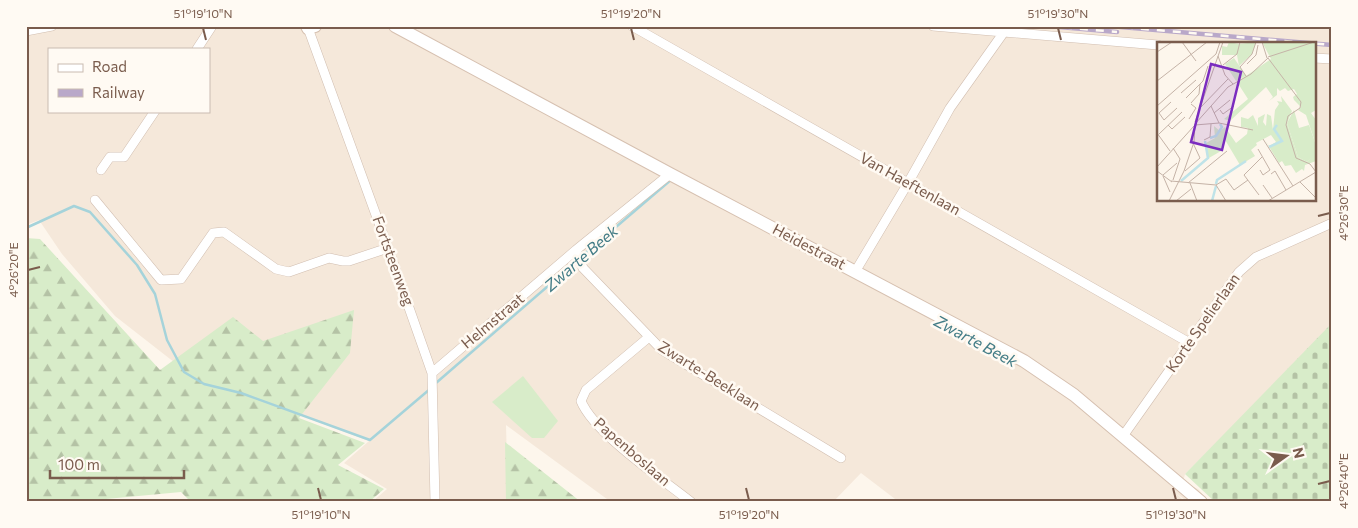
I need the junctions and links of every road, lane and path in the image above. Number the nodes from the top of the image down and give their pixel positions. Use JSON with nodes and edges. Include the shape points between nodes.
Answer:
{"nodes":[{"id":1,"x":52,"y":26,"type":"edge"},
{"id":2,"x":212,"y":26,"type":"edge"},
{"id":3,"x":395,"y":26,"type":"edge"},
{"id":4,"x":632,"y":26,"type":"edge"},
{"id":5,"x":933,"y":26,"type":"edge"},
{"id":6,"x":310,"y":27,"type":"edge"},
{"id":7,"x":26,"y":31,"type":"edge"},
{"id":8,"x":1004,"y":32,"type":"junction"},
{"id":9,"x":1157,"y":45,"type":"edge"},
{"id":10,"x":198,"y":48,"type":"edge"},
{"id":11,"x":1316,"y":58,"type":"edge"},
{"id":12,"x":1332,"y":59,"type":"edge"},
{"id":13,"x":154,"y":112,"type":"edge"},
{"id":14,"x":101,"y":170,"type":"dead end"},
{"id":15,"x":670,"y":174,"type":"junction"},
{"id":16,"x":908,"y":183,"type":"junction"},
{"id":17,"x":95,"y":200,"type":"dead end"},
{"id":18,"x":1332,"y":223,"type":"edge"},
{"id":19,"x":388,"y":248,"type":"junction"},
{"id":20,"x":576,"y":250,"type":"junction"},
{"id":21,"x":856,"y":272,"type":"junction"},
{"id":22,"x":649,"y":337,"type":"junction"},
{"id":23,"x":1188,"y":342,"type":"junction"},
{"id":24,"x":432,"y":373,"type":"junction"},
{"id":25,"x":1123,"y":436,"type":"junction"},
{"id":26,"x":841,"y":458,"type":"dead end"},
{"id":27,"x":435,"y":502,"type":"edge"},
{"id":28,"x":691,"y":502,"type":"edge"},
{"id":29,"x":1201,"y":502,"type":"edge"}],
"edges":[{"from":1,"to":7,"type":"street"},
{"from":2,"to":10,"type":"street"},
{"from":3,"to":15,"type":"street","name":"Heidestraat"},
{"from":4,"to":16,"type":"street","name":"Van Haeftenlaan"},
{"from":5,"to":8,"type":"street"},
{"from":6,"to":19,"type":"street","name":"Fortsteenweg"},
{"from":8,"to":9,"type":"street"},
{"from":8,"to":16,"type":"street","via":[[950,108]]},
{"from":11,"to":12,"type":"street"},
{"from":13,"to":14,"type":"street","via":[[124,157],[110,157]]},
{"from":15,"to":20,"type":"street","name":"Helmstraat"},
{"from":15,"to":21,"type":"street","name":"Heidestraat"},
{"from":16,"to":21,"type":"street"},
{"from":16,"to":23,"type":"street","name":"Van Haeftenlaan"},
{"from":17,"to":19,"type":"street","via":[[161,280],[181,279],[212,234],[224,232],[276,269],[289,272],[330,258],[349,261]]},
{"from":18,"to":23,"type":"street","name":"Korte Spelierlaan","via":[[1256,257],[1238,272]]},
{"from":19,"to":24,"type":"street","name":"Fortsteenweg"},
{"from":20,"to":22,"type":"street","name":"Zwarte-Beeklaan","via":[[583,268]]},
{"from":20,"to":24,"type":"street","name":"Helmstraat"},
{"from":21,"to":25,"type":"street","name":"Heidestraat","via":[[1024,361],[1074,395]]},
{"from":22,"to":26,"type":"street","name":"Zwarte-Beeklaan","via":[[662,350]]},
{"from":22,"to":28,"type":"street","name":"Papenboslaan","via":[[586,390],[581,401],[588,414],[614,441]]},
{"from":23,"to":25,"type":"street","name":"Korte Spelierlaan"},
{"from":24,"to":27,"type":"street","name":"Fortsteenweg"},
{"from":25,"to":29,"type":"street","name":"Heidestraat"}]}
